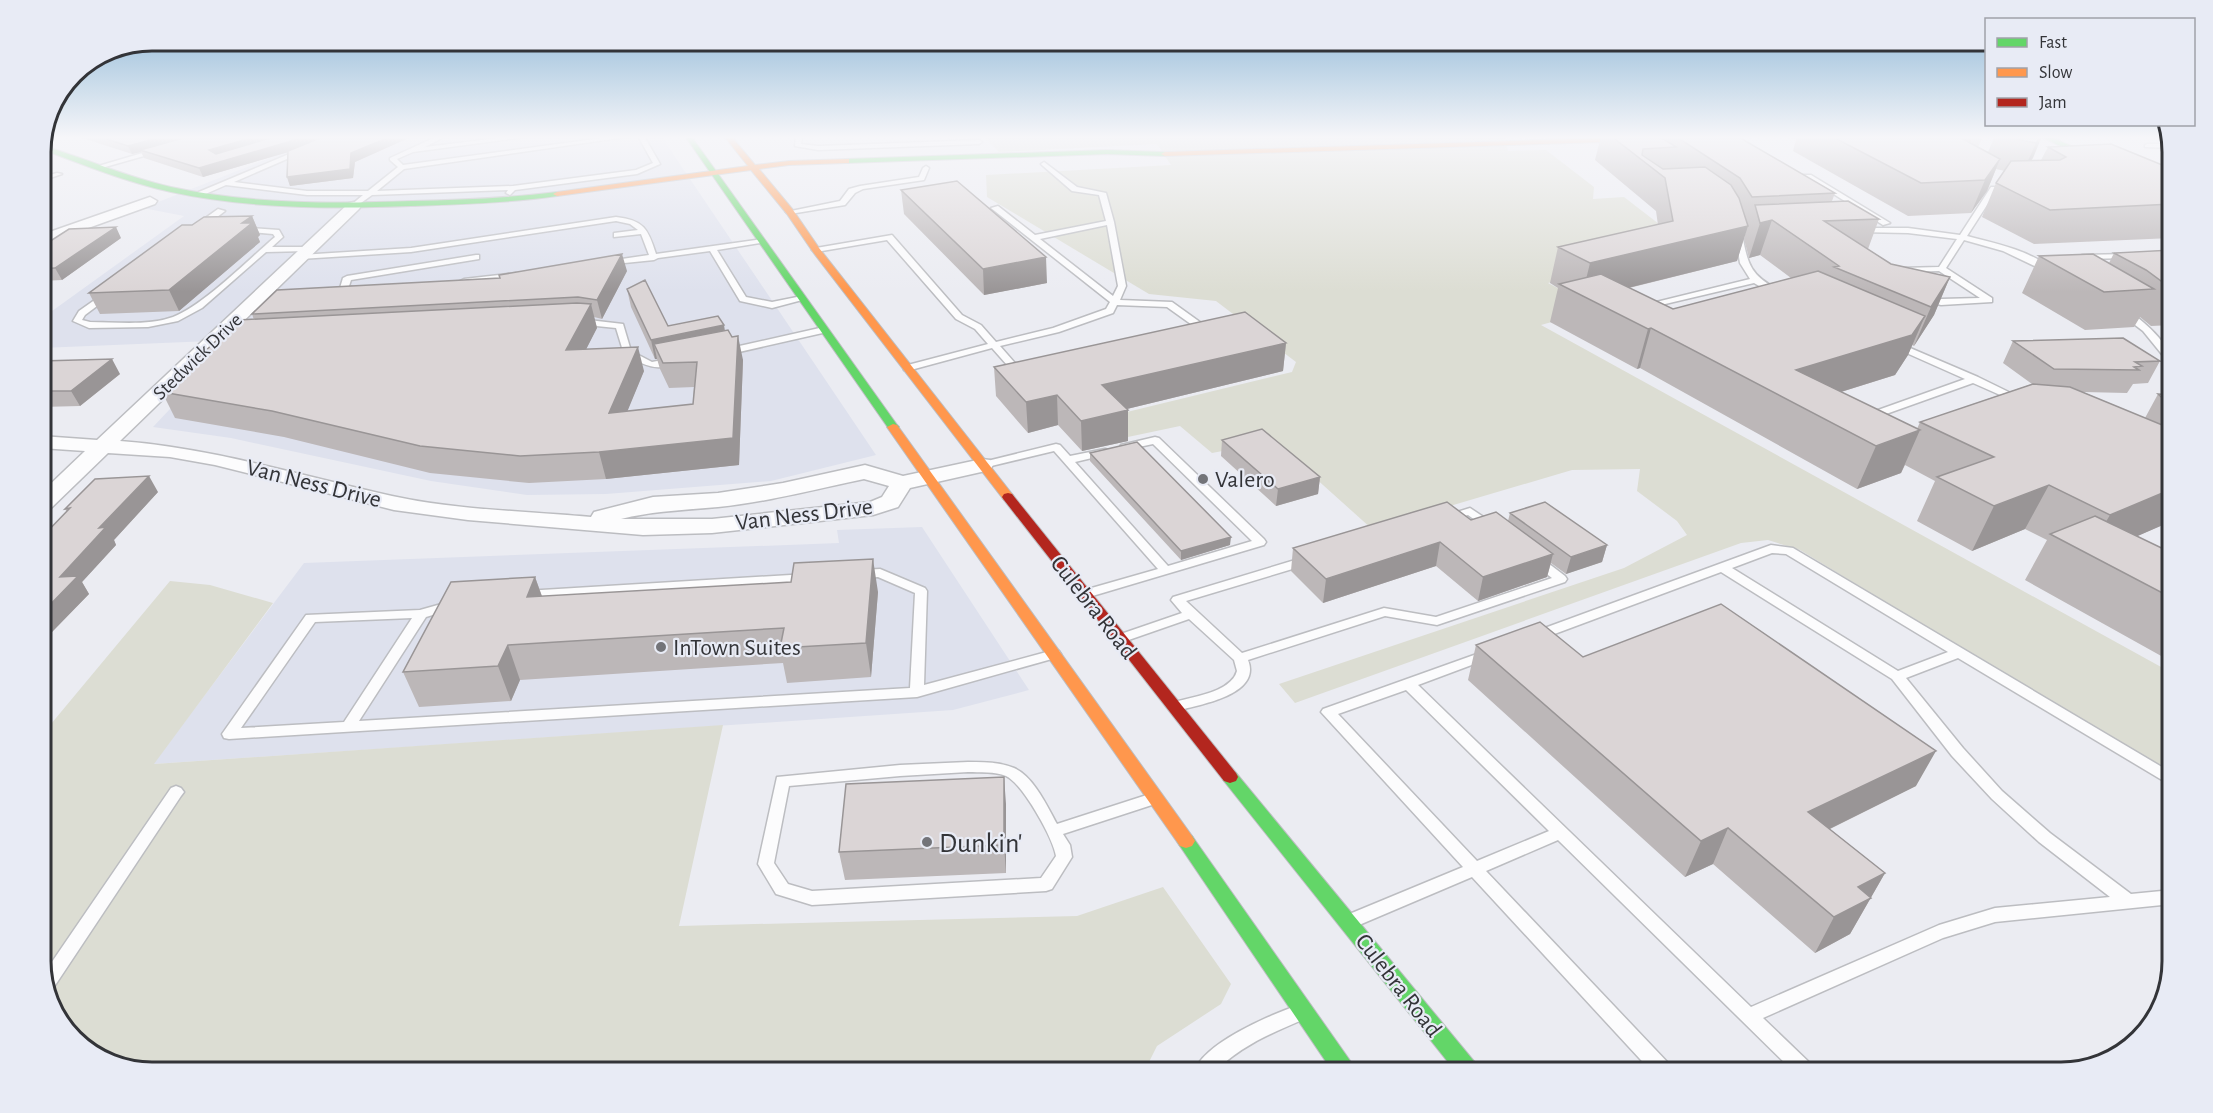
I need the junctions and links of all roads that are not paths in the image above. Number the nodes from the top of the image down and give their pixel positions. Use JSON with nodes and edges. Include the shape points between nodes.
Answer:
{"nodes":[{"id":1,"x":167,"y":188,"type":"edge"},
{"id":2,"x":213,"y":188,"type":"edge"},
{"id":3,"x":266,"y":188,"type":"edge"},
{"id":4,"x":376,"y":188,"type":"edge"},
{"id":5,"x":544,"y":188,"type":"edge"},
{"id":6,"x":621,"y":188,"type":"edge"},
{"id":7,"x":650,"y":188,"type":"edge"},
{"id":8,"x":724,"y":188,"type":"edge"},
{"id":9,"x":770,"y":188,"type":"edge"},
{"id":10,"x":860,"y":188,"type":"edge"},
{"id":11,"x":1074,"y":188,"type":"edge"},
{"id":12,"x":1829,"y":188,"type":"edge"},
{"id":13,"x":1994,"y":189,"type":"joint"},
{"id":14,"x":2014,"y":189,"type":"edge"},
{"id":15,"x":370,"y":193,"type":"junction"},
{"id":16,"x":198,"y":194,"type":"junction"},
{"id":17,"x":509,"y":194,"type":"junction"},
{"id":18,"x":127,"y":197,"type":"dead end"},
{"id":19,"x":158,"y":203,"type":"joint"},
{"id":20,"x":188,"y":207,"type":"dead end"},
{"id":21,"x":995,"y":208,"type":"dead end"},
{"id":22,"x":221,"y":212,"type":"junction"},
{"id":23,"x":347,"y":212,"type":"junction"},
{"id":24,"x":790,"y":212,"type":"junction"},
{"id":25,"x":1110,"y":222,"type":"junction"},
{"id":26,"x":1735,"y":225,"type":"edge"},
{"id":27,"x":197,"y":227,"type":"junction"},
{"id":28,"x":1849,"y":227,"type":"edge"},
{"id":29,"x":217,"y":228,"type":"edge"},
{"id":30,"x":227,"y":228,"type":"edge"},
{"id":31,"x":1894,"y":228,"type":"junction"},
{"id":32,"x":644,"y":231,"type":"junction"},
{"id":33,"x":188,"y":234,"type":"edge"},
{"id":34,"x":617,"y":235,"type":"dead end"},
{"id":35,"x":1750,"y":235,"type":"dead end"},
{"id":36,"x":1739,"y":236,"type":"junction"},
{"id":37,"x":51,"y":237,"type":"edge"},
{"id":38,"x":1034,"y":238,"type":"junction"},
{"id":39,"x":1962,"y":238,"type":"junction"},
{"id":40,"x":760,"y":242,"type":"junction"},
{"id":41,"x":713,"y":249,"type":"junction"},
{"id":42,"x":264,"y":250,"type":"junction"},
{"id":43,"x":816,"y":250,"type":"junction"},
{"id":44,"x":303,"y":253,"type":"junction"},
{"id":45,"x":2137,"y":255,"type":"edge"},
{"id":46,"x":476,"y":257,"type":"dead end"},
{"id":47,"x":654,"y":258,"type":"junction"},
{"id":48,"x":2067,"y":258,"type":"edge"},
{"id":49,"x":2032,"y":259,"type":"junction"},
{"id":50,"x":2044,"y":259,"type":"edge"},
{"id":51,"x":596,"y":265,"type":"edge"},
{"id":52,"x":1941,"y":268,"type":"junction"},
{"id":53,"x":1894,"y":270,"type":"edge"},
{"id":54,"x":527,"y":273,"type":"edge"},
{"id":55,"x":2062,"y":276,"type":"edge"},
{"id":56,"x":1754,"y":280,"type":"junction"},
{"id":57,"x":464,"y":281,"type":"edge"},
{"id":58,"x":117,"y":286,"type":"edge"},
{"id":59,"x":365,"y":291,"type":"edge"},
{"id":60,"x":1914,"y":296,"type":"edge"},
{"id":61,"x":802,"y":299,"type":"junction"},
{"id":62,"x":1774,"y":299,"type":"edge"},
{"id":63,"x":1115,"y":302,"type":"junction"},
{"id":64,"x":2112,"y":305,"type":"edge"},
{"id":65,"x":1651,"y":318,"type":"edge"},
{"id":66,"x":572,"y":322,"type":"edge"},
{"id":67,"x":824,"y":330,"type":"junction"},
{"id":68,"x":1196,"y":332,"type":"edge"},
{"id":69,"x":1890,"y":342,"type":"edge"},
{"id":70,"x":993,"y":345,"type":"junction"},
{"id":71,"x":2162,"y":349,"type":"edge"},
{"id":72,"x":715,"y":354,"type":"edge"},
{"id":73,"x":683,"y":359,"type":"edge"},
{"id":74,"x":907,"y":369,"type":"junction"},
{"id":75,"x":1028,"y":370,"type":"edge"},
{"id":76,"x":1975,"y":379,"type":"junction"},
{"id":77,"x":2019,"y":399,"type":"junction"},
{"id":78,"x":2008,"y":403,"type":"edge"},
{"id":79,"x":2030,"y":404,"type":"edge"},
{"id":80,"x":1873,"y":431,"type":"edge"},
{"id":81,"x":51,"y":443,"type":"edge"},
{"id":82,"x":104,"y":446,"type":"junction"},
{"id":83,"x":1068,"y":460,"type":"junction"},
{"id":84,"x":982,"y":465,"type":"junction"},
{"id":85,"x":930,"y":477,"type":"junction"},
{"id":86,"x":902,"y":483,"type":"junction"},
{"id":87,"x":51,"y":496,"type":"edge"},
{"id":88,"x":588,"y":521,"type":"junction"},
{"id":89,"x":1436,"y":521,"type":"edge"},
{"id":90,"x":1497,"y":531,"type":"edge"},
{"id":91,"x":1525,"y":552,"type":"edge"},
{"id":92,"x":1312,"y":559,"type":"edge"},
{"id":93,"x":1722,"y":567,"type":"junction"},
{"id":94,"x":1166,"y":571,"type":"junction"},
{"id":95,"x":844,"y":575,"type":"edge"},
{"id":96,"x":820,"y":577,"type":"edge"},
{"id":97,"x":1084,"y":594,"type":"junction"},
{"id":98,"x":510,"y":596,"type":"edge"},
{"id":99,"x":463,"y":601,"type":"edge"},
{"id":100,"x":421,"y":614,"type":"junction"},
{"id":101,"x":1191,"y":614,"type":"junction"},
{"id":102,"x":1119,"y":640,"type":"junction"},
{"id":103,"x":1520,"y":642,"type":"edge"},
{"id":104,"x":1498,"y":651,"type":"edge"},
{"id":105,"x":1959,"y":653,"type":"junction"},
{"id":106,"x":1056,"y":654,"type":"junction"},
{"id":107,"x":1240,"y":658,"type":"junction"},
{"id":108,"x":1897,"y":676,"type":"junction"},
{"id":109,"x":1408,"y":684,"type":"junction"},
{"id":110,"x":917,"y":692,"type":"junction"},
{"id":111,"x":1174,"y":706,"type":"junction"},
{"id":112,"x":348,"y":727,"type":"junction"},
{"id":113,"x":2162,"y":774,"type":"edge"},
{"id":114,"x":176,"y":792,"type":"dead end"},
{"id":115,"x":1157,"y":798,"type":"junction"},
{"id":116,"x":1053,"y":831,"type":"junction"},
{"id":117,"x":1560,"y":833,"type":"junction"},
{"id":118,"x":1473,"y":870,"type":"junction"},
{"id":119,"x":2162,"y":898,"type":"edge"},
{"id":120,"x":2129,"y":902,"type":"junction"},
{"id":121,"x":1350,"y":922,"type":"junction"},
{"id":122,"x":52,"y":976,"type":"edge"},
{"id":123,"x":1302,"y":1011,"type":"junction"},
{"id":124,"x":1749,"y":1016,"type":"junction"},
{"id":125,"x":1211,"y":1062,"type":"edge"},
{"id":126,"x":1338,"y":1062,"type":"edge"},
{"id":127,"x":1460,"y":1062,"type":"edge"},
{"id":128,"x":1655,"y":1062,"type":"edge"},
{"id":129,"x":1796,"y":1062,"type":"edge"}],
"edges":[{"from":1,"to":16,"type":"street"},
{"from":2,"to":16,"type":"lane"},
{"from":3,"to":15,"type":"lane","via":[[307,193]]},
{"from":4,"to":15,"type":"lane"},
{"from":5,"to":17,"type":"lane"},
{"from":6,"to":17,"type":"street"},
{"from":7,"to":23,"type":"street","via":[[515,210]]},
{"from":8,"to":40,"type":"street"},
{"from":9,"to":24,"type":"street","name":"Culebra Road"},
{"from":10,"to":24,"type":"lane","via":[[842,203]]},
{"from":11,"to":25,"type":"lane","via":[[1102,193]]},
{"from":12,"to":31,"type":"lane"},
{"from":13,"to":14,"type":"lane"},
{"from":13,"to":39,"type":"lane"},
{"from":15,"to":17,"type":"lane"},
{"from":15,"to":23,"type":"lane"},
{"from":16,"to":23,"type":"street"},
{"from":17,"to":23,"type":"street"},
{"from":18,"to":19,"type":"street"},
{"from":19,"to":37,"type":"street"},
{"from":20,"to":22,"type":"street"},
{"from":21,"to":38,"type":"lane"},
{"from":22,"to":23,"type":"street"},
{"from":22,"to":27,"type":"lane"},
{"from":23,"to":44,"type":"street","name":"Stedwick Drive"},
{"from":24,"to":43,"type":"street","name":"Culebra Road"},
{"from":25,"to":38,"type":"lane"},
{"from":25,"to":63,"type":"lane","via":[[1122,286]]},
{"from":26,"to":36,"type":"lane"},
{"from":27,"to":29,"type":"lane"},
{"from":27,"to":33,"type":"lane"},
{"from":28,"to":31,"type":"lane"},
{"from":30,"to":42,"type":"lane","via":[[276,232],[279,237]]},
{"from":31,"to":39,"type":"lane"},
{"from":32,"to":34,"type":"lane"},
{"from":32,"to":44,"type":"lane","via":[[631,219],[616,219],[411,250],[354,256]]},
{"from":32,"to":47,"type":"lane"},
{"from":35,"to":36,"type":"lane"},
{"from":36,"to":56,"type":"lane","via":[[1743,264]]},
{"from":38,"to":63,"type":"lane"},
{"from":39,"to":49,"type":"lane"},
{"from":39,"to":52,"type":"lane"},
{"from":40,"to":41,"type":"lane"},
{"from":40,"to":61,"type":"street"},
{"from":41,"to":47,"type":"lane"},
{"from":41,"to":61,"type":"lane","via":[[743,299],[772,305]]},
{"from":42,"to":44,"type":"lane"},
{"from":42,"to":58,"type":"lane","via":[[199,306],[175,319],[89,325],[77,321]]},
{"from":43,"to":70,"type":"lane","via":[[889,237],[959,317],[978,327]]},
{"from":43,"to":74,"type":"street","name":"Culebra Road"},
{"from":44,"to":82,"type":"street","name":"Stedwick Drive","via":[[218,340]]},
{"from":45,"to":48,"type":"lane"},
{"from":46,"to":59,"type":"lane","via":[[346,278],[344,288]]},
{"from":47,"to":51,"type":"lane"},
{"from":49,"to":50,"type":"lane"},
{"from":49,"to":55,"type":"lane"},
{"from":52,"to":53,"type":"lane"},
{"from":52,"to":60,"type":"lane","via":[[1989,300],[1941,302]]},
{"from":54,"to":57,"type":"lane"},
{"from":56,"to":62,"type":"lane","via":[[1785,296]]},
{"from":56,"to":65,"type":"lane","via":[[1634,310]]},
{"from":61,"to":67,"type":"street"},
{"from":63,"to":68,"type":"lane","via":[[1170,304],[1207,330]]},
{"from":63,"to":70,"type":"lane","via":[[1110,311],[1056,330]]},
{"from":64,"to":71,"type":"lane","via":[[2146,329]]},
{"from":66,"to":73,"type":"lane","via":[[620,326],[627,352],[651,365]]},
{"from":67,"to":72,"type":"lane"},
{"from":67,"to":85,"type":"street"},
{"from":69,"to":76,"type":"lane"},
{"from":70,"to":74,"type":"lane"},
{"from":70,"to":75,"type":"lane","via":[[1016,373]]},
{"from":74,"to":84,"type":"street","name":"Culebra Road"},
{"from":76,"to":77,"type":"lane"},
{"from":76,"to":80,"type":"lane","via":[[1854,422]]},
{"from":77,"to":78,"type":"lane"},
{"from":77,"to":79,"type":"lane"},
{"from":81,"to":82,"type":"street","name":"Van Ness Drive"},
{"from":82,"to":87,"type":"street","name":"Stedwick Drive"},
{"from":82,"to":88,"type":"street","name":"Van Ness Drive","via":[[215,459],[394,503],[468,513]]},
{"from":83,"to":84,"type":"lane","via":[[1056,447]]},
{"from":83,"to":94,"type":"lane"},
{"from":83,"to":94,"type":"lane","via":[[1155,440],[1260,542]]},
{"from":84,"to":85,"type":"street","name":"Van Ness Drive"},
{"from":84,"to":97,"type":"street","name":"Culebra Road"},
{"from":85,"to":86,"type":"street","name":"Van Ness Drive"},
{"from":85,"to":106,"type":"street"},
{"from":86,"to":88,"type":"street","name":"Van Ness Drive","via":[[865,472],[772,492],[653,504]]},
{"from":86,"to":88,"type":"street","name":"Van Ness Drive","via":[[890,502],[873,508],[712,526],[643,528]]},
{"from":89,"to":90,"type":"lane","via":[[1470,511]]},
{"from":91,"to":107,"type":"lane","via":[[1561,579],[1437,621],[1384,612]]},
{"from":92,"to":101,"type":"lane","via":[[1177,600]]},
{"from":93,"to":103,"type":"lane"},
{"from":93,"to":105,"type":"lane","via":[[1771,549],[1790,551]]},
{"from":93,"to":108,"type":"lane"},
{"from":94,"to":97,"type":"lane"},
{"from":95,"to":110,"type":"lane","via":[[880,573],[921,591]]},
{"from":96,"to":98,"type":"lane"},
{"from":97,"to":102,"type":"street","name":"Culebra Road"},
{"from":99,"to":100,"type":"lane"},
{"from":100,"to":112,"type":"lane"},
{"from":100,"to":112,"type":"lane","via":[[310,618],[229,734]]},
{"from":101,"to":102,"type":"lane"},
{"from":101,"to":107,"type":"lane"},
{"from":102,"to":111,"type":"street","name":"Culebra Road"},
{"from":104,"to":109,"type":"lane"},
{"from":105,"to":108,"type":"lane"},
{"from":105,"to":113,"type":"lane"},
{"from":106,"to":110,"type":"lane"},
{"from":106,"to":115,"type":"street"},
{"from":107,"to":111,"type":"lane","via":[[1243,677],[1236,684],[1207,698]]},
{"from":108,"to":120,"type":"lane","via":[[1951,746],[1998,796],[2050,842]]},
{"from":109,"to":117,"type":"lane"},
{"from":109,"to":118,"type":"lane","via":[[1328,712]]},
{"from":110,"to":112,"type":"lane"},
{"from":111,"to":121,"type":"street","name":"Culebra Road"},
{"from":114,"to":122,"type":"lane"},
{"from":115,"to":116,"type":"lane"},
{"from":115,"to":123,"type":"street"},
{"from":116,"to":116,"type":"lane","via":[[1029,791],[1010,772],[971,767],[782,781],[766,864],[782,889],[812,898],[1046,884],[1064,857]]},
{"from":117,"to":118,"type":"lane"},
{"from":117,"to":124,"type":"lane"},
{"from":118,"to":121,"type":"lane"},
{"from":118,"to":128,"type":"lane"},
{"from":119,"to":120,"type":"lane"},
{"from":120,"to":124,"type":"lane","via":[[1995,915],[1950,928]]},
{"from":121,"to":127,"type":"street","name":"Culebra Road"},
{"from":123,"to":125,"type":"lane","via":[[1265,1028]]},
{"from":123,"to":126,"type":"street"},
{"from":124,"to":129,"type":"lane"}]}
